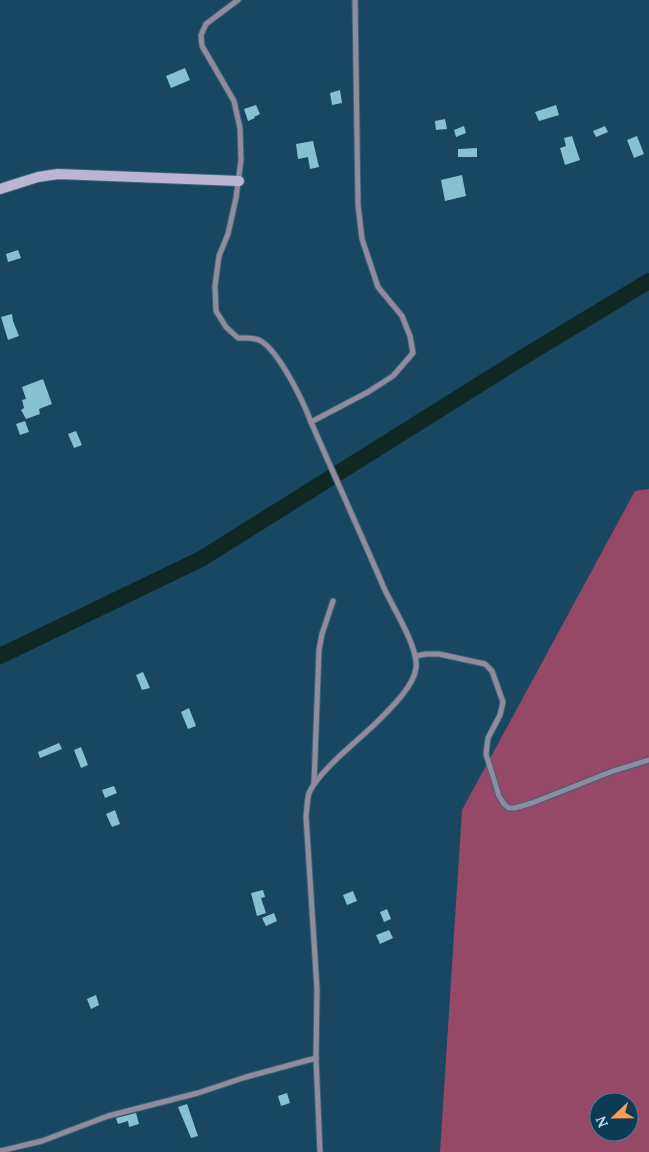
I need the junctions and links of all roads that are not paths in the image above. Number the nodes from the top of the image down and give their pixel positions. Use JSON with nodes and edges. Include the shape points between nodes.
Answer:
{"nodes":[{"id":1,"x":238,"y":0,"type":"edge"},
{"id":2,"x":355,"y":0,"type":"edge"},
{"id":3,"x":239,"y":181,"type":"junction"},
{"id":4,"x":0,"y":189,"type":"edge"},
{"id":5,"x":311,"y":422,"type":"junction"},
{"id":6,"x":333,"y":601,"type":"dead end"},
{"id":7,"x":416,"y":656,"type":"junction"},
{"id":8,"x":649,"y":760,"type":"edge"},
{"id":9,"x":314,"y":784,"type":"junction"},
{"id":10,"x":316,"y":1058,"type":"junction"},
{"id":11,"x":0,"y":1151,"type":"edge"},
{"id":12,"x":320,"y":1152,"type":"edge"}],
"edges":[{"from":1,"to":3,"type":"street","via":[[206,24],[201,35],[202,46],[234,101],[240,128]]},
{"from":2,"to":5,"type":"street","via":[[358,205],[362,239],[378,287],[402,316],[410,336],[412,353],[394,376]]},
{"from":3,"to":4,"type":"street","via":[[58,174]]},
{"from":3,"to":5,"type":"street","via":[[228,234],[219,256],[214,286],[216,311],[238,338],[261,341],[274,353]]},
{"from":5,"to":7,"type":"street"},
{"from":6,"to":9,"type":"street","via":[[319,650]]},
{"from":7,"to":8,"type":"street","via":[[447,656],[484,664],[492,671],[503,702],[488,738],[486,754],[499,796],[509,808],[532,803]]},
{"from":7,"to":9,"type":"street","via":[[416,671],[407,689]]},
{"from":9,"to":10,"type":"street","via":[[308,794],[306,816],[317,989]]},
{"from":10,"to":11,"type":"street","via":[[108,1116],[42,1141]]},
{"from":10,"to":12,"type":"street"}]}
